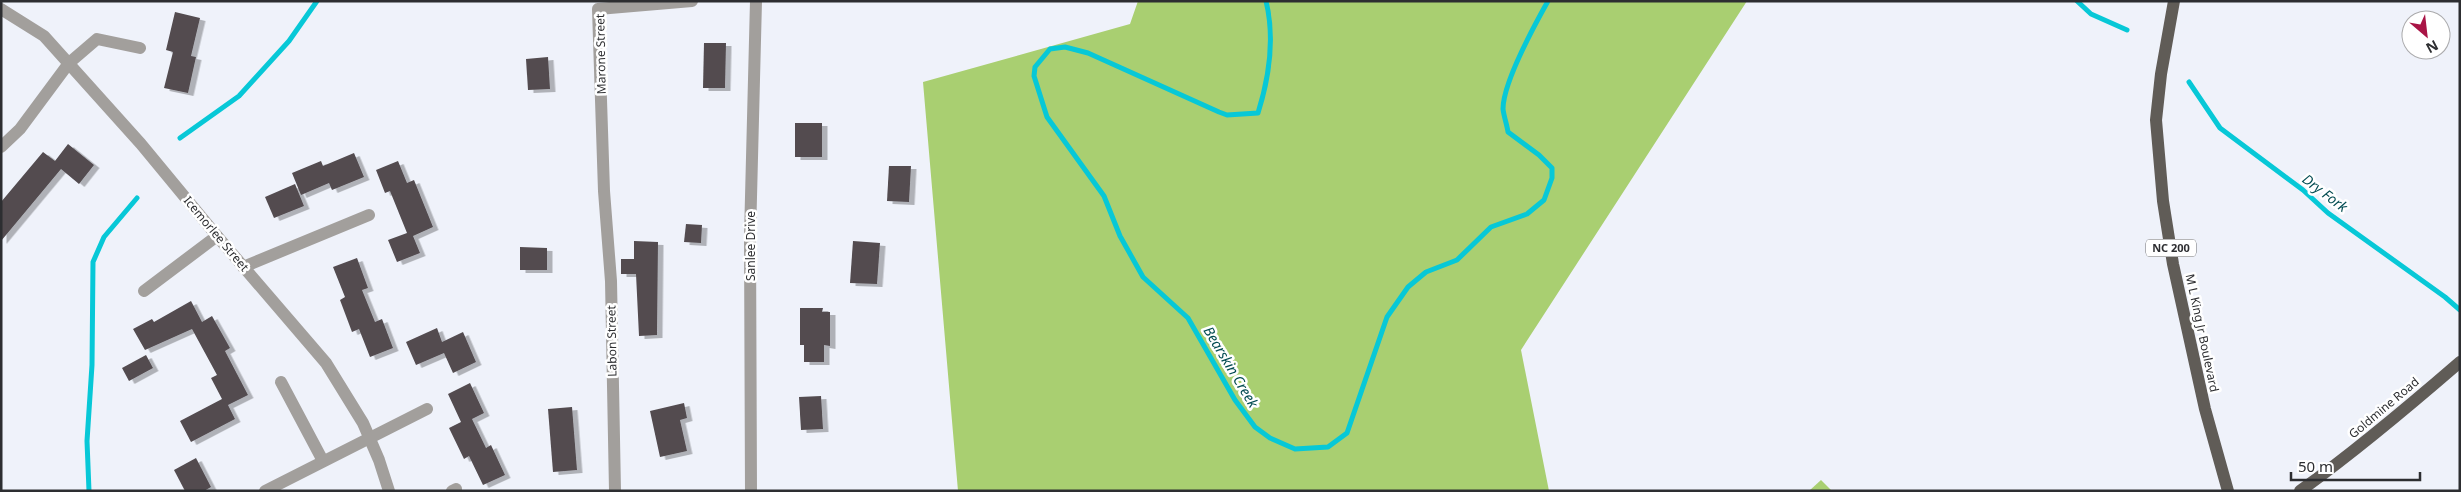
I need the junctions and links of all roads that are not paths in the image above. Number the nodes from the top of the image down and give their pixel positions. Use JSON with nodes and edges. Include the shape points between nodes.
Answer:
{"nodes":[{"id":1,"x":692,"y":1,"type":"edge"},
{"id":2,"x":756,"y":1,"type":"edge"},
{"id":3,"x":2174,"y":1,"type":"edge"},
{"id":4,"x":1,"y":9,"type":"edge"},
{"id":5,"x":140,"y":48,"type":"dead end"},
{"id":6,"x":69,"y":63,"type":"junction"},
{"id":7,"x":1,"y":147,"type":"edge"},
{"id":8,"x":604,"y":191,"type":"joint"},
{"id":9,"x":369,"y":215,"type":"dead end"},
{"id":10,"x":216,"y":236,"type":"junction"},
{"id":11,"x":243,"y":267,"type":"junction"},
{"id":12,"x":144,"y":291,"type":"dead end"},
{"id":13,"x":2460,"y":362,"type":"edge"},
{"id":14,"x":281,"y":382,"type":"dead end"},
{"id":15,"x":427,"y":409,"type":"dead end"},
{"id":16,"x":369,"y":438,"type":"junction"},
{"id":17,"x":323,"y":461,"type":"junction"},
{"id":18,"x":264,"y":491,"type":"edge"},
{"id":19,"x":389,"y":491,"type":"edge"},
{"id":20,"x":615,"y":491,"type":"edge"},
{"id":21,"x":751,"y":491,"type":"edge"},
{"id":22,"x":2228,"y":491,"type":"edge"},
{"id":23,"x":2300,"y":491,"type":"edge"}],
"edges":[{"from":1,"to":8,"type":"street","name":"Marone Street","via":[[598,9]]},
{"from":2,"to":21,"type":"street","name":"Sanlee Drive","via":[[750,236]]},
{"from":3,"to":22,"type":"main road","name":"M L King Jr Boulevard","number":"NC 200","via":[[2156,120],[2162,201],[2205,409]]},
{"from":4,"to":6,"type":"street","name":"Icemorlee Street","via":[[44,36]]},
{"from":5,"to":6,"type":"street","via":[[97,39]]},
{"from":6,"to":7,"type":"street","via":[[20,129]]},
{"from":6,"to":10,"type":"street","name":"Icemorlee Street"},
{"from":8,"to":20,"type":"street","name":"Labon Street","via":[[611,281]]},
{"from":9,"to":11,"type":"street"},
{"from":10,"to":11,"type":"street","name":"Icemorlee Street"},
{"from":10,"to":12,"type":"street"},
{"from":11,"to":16,"type":"street","name":"Icemorlee Street","via":[[326,363]]},
{"from":13,"to":23,"type":"main road","name":"Goldmine Road","via":[[2406,410]]},
{"from":14,"to":17,"type":"street"},
{"from":15,"to":16,"type":"street"},
{"from":16,"to":17,"type":"street"},
{"from":16,"to":19,"type":"street","name":"Icemorlee Street"},
{"from":17,"to":18,"type":"street"}]}
